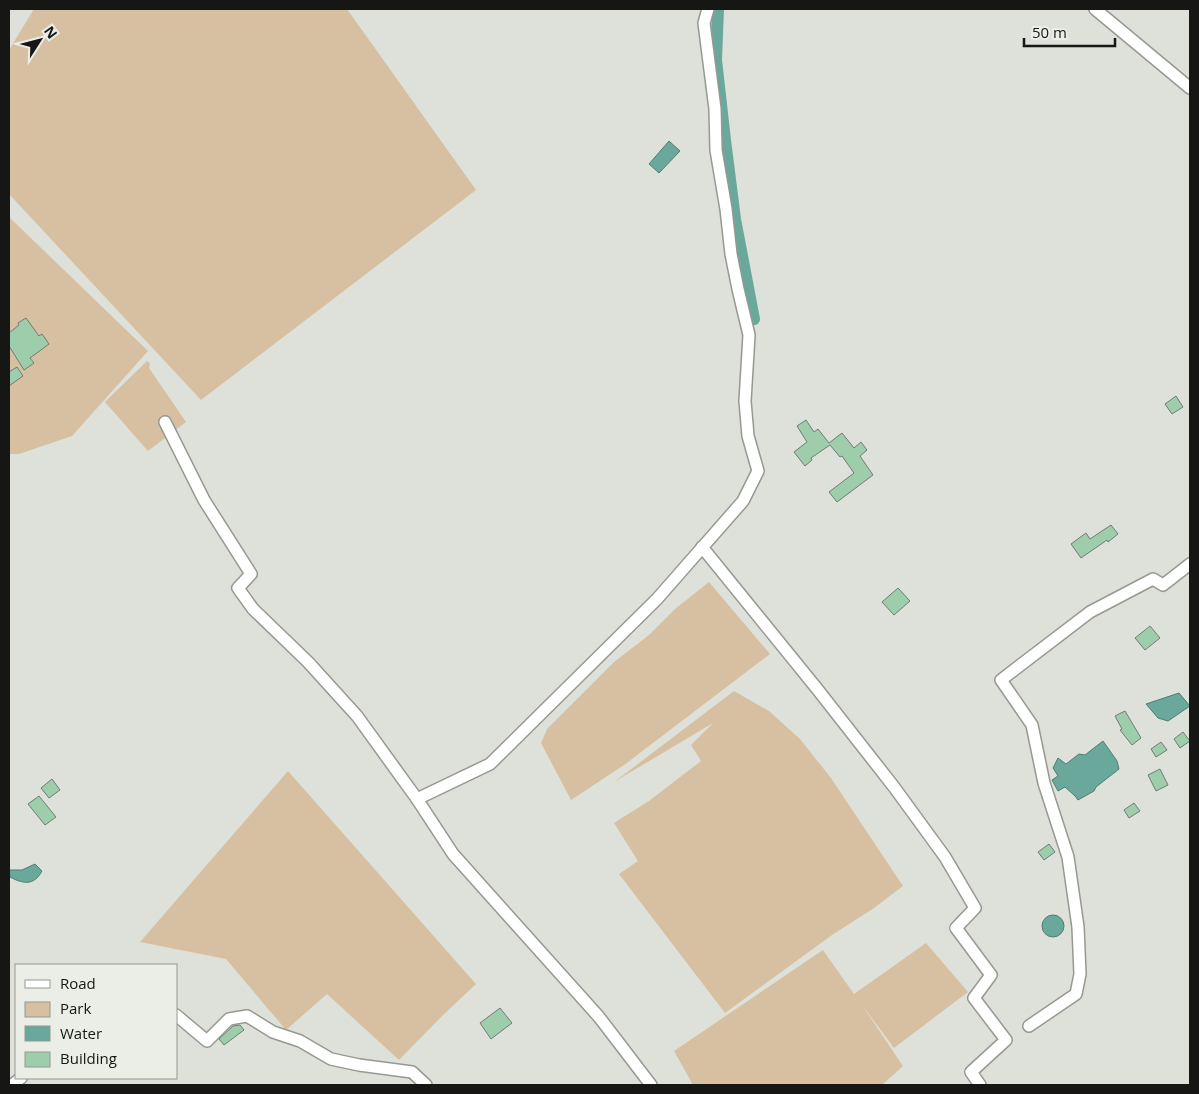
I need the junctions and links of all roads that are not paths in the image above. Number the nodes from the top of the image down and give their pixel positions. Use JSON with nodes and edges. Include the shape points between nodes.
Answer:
{"nodes":[{"id":1,"x":708,"y":9,"type":"edge"},
{"id":2,"x":1095,"y":9,"type":"edge"},
{"id":3,"x":1190,"y":88,"type":"edge"},
{"id":4,"x":165,"y":422,"type":"dead end"},
{"id":5,"x":702,"y":547,"type":"junction"},
{"id":6,"x":1190,"y":564,"type":"edge"},
{"id":7,"x":417,"y":799,"type":"junction"},
{"id":8,"x":178,"y":1017,"type":"edge"},
{"id":9,"x":1029,"y":1026,"type":"dead end"},
{"id":10,"x":426,"y":1085,"type":"edge"},
{"id":11,"x":652,"y":1085,"type":"edge"},
{"id":12,"x":980,"y":1085,"type":"edge"}],
"edges":[{"from":1,"to":5,"type":"street","via":[[704,22],[716,150],[731,254],[749,335],[745,401],[748,436],[758,471],[743,501]]},
{"from":2,"to":3,"type":"street"},
{"from":4,"to":7,"type":"street","via":[[204,500],[251,574],[238,588],[253,609],[357,716]]},
{"from":5,"to":7,"type":"street","via":[[657,600],[490,764]]},
{"from":5,"to":12,"type":"street","via":[[894,787],[945,857],[975,908],[956,928],[992,975],[974,998],[1006,1040],[971,1072]]},
{"from":6,"to":9,"type":"street","via":[[1163,585],[1153,579],[1090,612],[1001,680],[1032,725],[1044,783],[1068,857],[1078,927],[1080,974],[1076,994]]},
{"from":7,"to":11,"type":"street","via":[[453,854],[599,1016]]},
{"from":8,"to":10,"type":"street","via":[[207,1041],[229,1019],[248,1016],[272,1032],[300,1042],[331,1059],[412,1072]]}]}
